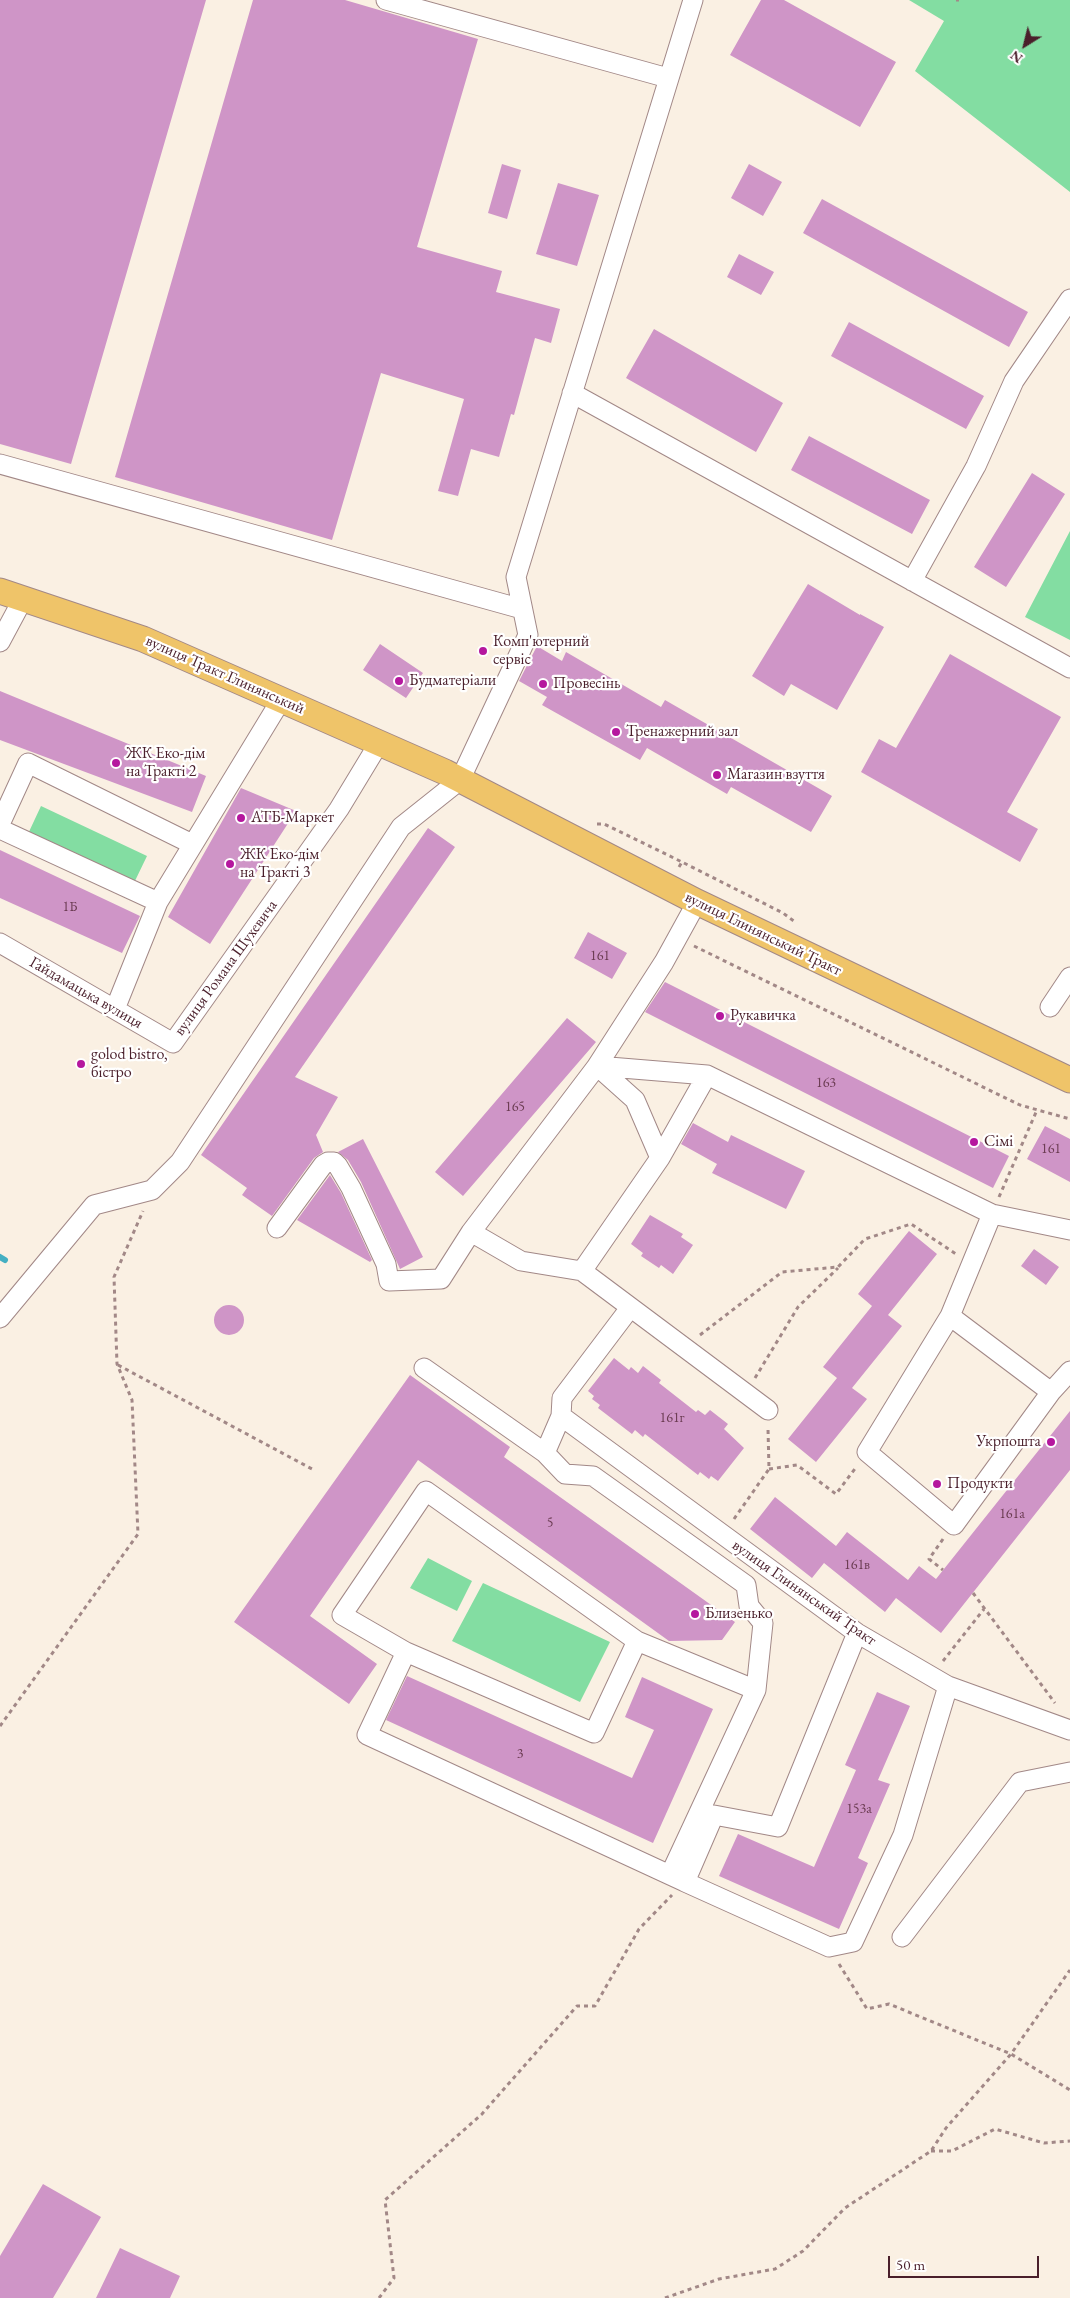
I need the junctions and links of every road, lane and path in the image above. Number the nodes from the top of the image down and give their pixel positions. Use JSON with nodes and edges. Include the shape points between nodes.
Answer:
{"nodes":[{"id":1,"x":386,"y":0,"type":"edge"},
{"id":2,"x":693,"y":0,"type":"edge"},
{"id":3,"x":668,"y":78,"type":"junction"},
{"id":4,"x":1070,"y":299,"type":"edge"},
{"id":5,"x":572,"y":393,"type":"junction"},
{"id":6,"x":0,"y":464,"type":"edge"},
{"id":7,"x":912,"y":581,"type":"junction"},
{"id":8,"x":11,"y":595,"type":"edge"},
{"id":9,"x":522,"y":609,"type":"junction"},
{"id":10,"x":0,"y":642,"type":"edge"},
{"id":11,"x":1070,"y":668,"type":"edge"},
{"id":12,"x":281,"y":700,"type":"junction"},
{"id":13,"x":379,"y":743,"type":"junction"},
{"id":14,"x":452,"y":776,"type":"junction"},
{"id":15,"x":0,"y":824,"type":"edge"},
{"id":16,"x":0,"y":830,"type":"edge"},
{"id":17,"x":192,"y":844,"type":"junction"},
{"id":18,"x":718,"y":881,"type":"dead end"},
{"id":19,"x":158,"y":902,"type":"junction"},
{"id":20,"x":697,"y":902,"type":"junction"},
{"id":21,"x":783,"y":913,"type":"dead end"},
{"id":22,"x":677,"y":938,"type":"junction"},
{"id":23,"x":0,"y":943,"type":"edge"},
{"id":24,"x":1070,"y":977,"type":"edge"},
{"id":25,"x":1050,"y":1007,"type":"dead end"},
{"id":26,"x":115,"y":1010,"type":"junction"},
{"id":27,"x":172,"y":1042,"type":"joint"},
{"id":28,"x":597,"y":1066,"type":"junction"},
{"id":29,"x":707,"y":1075,"type":"junction"},
{"id":30,"x":1070,"y":1080,"type":"edge"},
{"id":31,"x":1038,"y":1110,"type":"junction"},
{"id":32,"x":1070,"y":1119,"type":"edge"},
{"id":33,"x":660,"y":1158,"type":"junction"},
{"id":34,"x":152,"y":1190,"type":"junction"},
{"id":35,"x":992,"y":1214,"type":"junction"},
{"id":36,"x":277,"y":1228,"type":"dead end"},
{"id":37,"x":1070,"y":1230,"type":"edge"},
{"id":38,"x":471,"y":1232,"type":"junction"},
{"id":39,"x":970,"y":1264,"type":"junction"},
{"id":40,"x":838,"y":1267,"type":"junction"},
{"id":41,"x":582,"y":1272,"type":"junction"},
{"id":42,"x":630,"y":1308,"type":"junction"},
{"id":43,"x":950,"y":1316,"type":"junction"},
{"id":44,"x":0,"y":1318,"type":"edge"},
{"id":45,"x":683,"y":1347,"type":"junction"},
{"id":46,"x":118,"y":1364,"type":"junction"},
{"id":47,"x":424,"y":1368,"type":"dead end"},
{"id":48,"x":1070,"y":1371,"type":"edge"},
{"id":49,"x":1051,"y":1392,"type":"junction"},
{"id":50,"x":745,"y":1394,"type":"junction"},
{"id":51,"x":768,"y":1410,"type":"joint"},
{"id":52,"x":561,"y":1416,"type":"junction"},
{"id":53,"x":867,"y":1452,"type":"junction"},
{"id":54,"x":546,"y":1453,"type":"junction"},
{"id":55,"x":312,"y":1468,"type":"dead end"},
{"id":56,"x":769,"y":1469,"type":"junction"},
{"id":57,"x":954,"y":1525,"type":"junction"},
{"id":58,"x":722,"y":1536,"type":"junction"},
{"id":59,"x":943,"y":1570,"type":"dead end"},
{"id":60,"x":973,"y":1593,"type":"dead end"},
{"id":61,"x":984,"y":1609,"type":"junction"},
{"id":62,"x":856,"y":1633,"type":"junction"},
{"id":63,"x":636,"y":1641,"type":"junction"},
{"id":64,"x":406,"y":1652,"type":"junction"},
{"id":65,"x":931,"y":1676,"type":"junction"},
{"id":66,"x":948,"y":1686,"type":"junction"},
{"id":67,"x":756,"y":1690,"type":"junction"},
{"id":68,"x":1059,"y":1708,"type":"dead end"},
{"id":69,"x":0,"y":1726,"type":"edge"},
{"id":70,"x":1070,"y":1730,"type":"edge"},
{"id":71,"x":1070,"y":1772,"type":"edge"},
{"id":72,"x":677,"y":1878,"type":"junction"},
{"id":73,"x":902,"y":1937,"type":"dead end"},
{"id":74,"x":829,"y":1947,"type":"junction"},
{"id":75,"x":1070,"y":1970,"type":"edge"},
{"id":76,"x":1012,"y":2054,"type":"junction"},
{"id":77,"x":1070,"y":2090,"type":"edge"},
{"id":78,"x":1070,"y":2141,"type":"edge"},
{"id":79,"x":930,"y":2151,"type":"junction"},
{"id":80,"x":379,"y":2298,"type":"edge"},
{"id":81,"x":665,"y":2298,"type":"edge"}],
"edges":[{"from":1,"to":3,"type":"street"},
{"from":2,"to":3,"type":"street"},
{"from":3,"to":5,"type":"street"},
{"from":4,"to":7,"type":"street","via":[[1014,381],[976,466]]},
{"from":5,"to":7,"type":"street"},
{"from":5,"to":9,"type":"street","via":[[516,577]]},
{"from":6,"to":9,"type":"street"},
{"from":7,"to":11,"type":"street"},
{"from":8,"to":10,"type":"street"},
{"from":8,"to":12,"type":"main road","name":"вулиця Тракт Глинянський","via":[[143,639]]},
{"from":9,"to":14,"type":"street","via":[[528,635]]},
{"from":12,"to":13,"type":"main road","name":"вулиця Тракт Глинянський"},
{"from":12,"to":17,"type":"street"},
{"from":13,"to":14,"type":"main road","name":"вулиця Тракт Глинянський"},
{"from":13,"to":27,"type":"street","name":"вулиця Романа Шухевича","via":[[339,809]]},
{"from":14,"to":20,"type":"main road","name":"вулиця Глинянський Тракт"},
{"from":14,"to":34,"type":"street","via":[[401,827],[180,1162]]},
{"from":15,"to":17,"type":"street","via":[[28,763]]},
{"from":16,"to":19,"type":"street"},
{"from":17,"to":19,"type":"street"},
{"from":18,"to":21,"type":"path"},
{"from":19,"to":26,"type":"street"},
{"from":20,"to":22,"type":"street"},
{"from":20,"to":30,"type":"main road","name":"вулиця Глинянський Тракт"},
{"from":22,"to":28,"type":"street"},
{"from":22,"to":31,"type":"path"},
{"from":23,"to":26,"type":"street","name":"Гайдамацька вулиця"},
{"from":24,"to":25,"type":"street"},
{"from":26,"to":27,"type":"street","name":"Гайдамацька вулиця"},
{"from":28,"to":29,"type":"street"},
{"from":28,"to":33,"type":"street","via":[[635,1100]]},
{"from":28,"to":38,"type":"street"},
{"from":29,"to":33,"type":"street"},
{"from":29,"to":35,"type":"street"},
{"from":31,"to":32,"type":"path"},
{"from":31,"to":35,"type":"path"},
{"from":33,"to":41,"type":"street"},
{"from":34,"to":44,"type":"street","via":[[94,1206]]},
{"from":34,"to":46,"type":"path","via":[[114,1277]]},
{"from":35,"to":37,"type":"street"},
{"from":35,"to":39,"type":"street"},
{"from":36,"to":38,"type":"street","via":[[323,1165],[334,1162],[351,1188],[386,1264],[389,1282],[441,1279]]},
{"from":38,"to":41,"type":"street","via":[[521,1261]]},
{"from":39,"to":40,"type":"path","via":[[911,1224],[865,1239]]},
{"from":39,"to":43,"type":"street"},
{"from":40,"to":45,"type":"path","via":[[782,1272]]},
{"from":40,"to":50,"type":"path","via":[[798,1307]]},
{"from":41,"to":42,"type":"street"},
{"from":42,"to":45,"type":"street"},
{"from":42,"to":52,"type":"street","via":[[562,1398]]},
{"from":43,"to":49,"type":"street"},
{"from":43,"to":53,"type":"street"},
{"from":45,"to":50,"type":"street"},
{"from":46,"to":55,"type":"path"},
{"from":46,"to":69,"type":"path","via":[[132,1400],[138,1534]]},
{"from":47,"to":54,"type":"street"},
{"from":48,"to":49,"type":"street"},
{"from":49,"to":57,"type":"street"},
{"from":50,"to":51,"type":"street"},
{"from":51,"to":56,"type":"path"},
{"from":52,"to":54,"type":"street"},
{"from":52,"to":58,"type":"street","name":"вулиця Глинянський Тракт"},
{"from":53,"to":56,"type":"path","via":[[836,1494],[797,1465]]},
{"from":53,"to":57,"type":"street"},
{"from":54,"to":67,"type":"street","via":[[565,1474],[593,1476],[746,1585],[749,1606],[763,1622]]},
{"from":56,"to":58,"type":"path"},
{"from":57,"to":59,"type":"path","via":[[929,1559]]},
{"from":58,"to":62,"type":"street","name":"вулиця Глинянський Тракт"},
{"from":60,"to":61,"type":"path"},
{"from":61,"to":65,"type":"path"},
{"from":61,"to":68,"type":"path"},
{"from":62,"to":65,"type":"street","name":"вулиця Глинянський Тракт"},
{"from":62,"to":72,"type":"street","via":[[778,1827],[714,1816]]},
{"from":63,"to":64,"type":"street","via":[[594,1733]]},
{"from":63,"to":64,"type":"street","via":[[426,1491],[342,1615]]},
{"from":63,"to":67,"type":"street"},
{"from":64,"to":72,"type":"street","via":[[367,1735]]},
{"from":65,"to":66,"type":"street","name":"вулиця Глинянський Тракт"},
{"from":66,"to":70,"type":"street","name":"вулиця Глинянський Тракт"},
{"from":66,"to":74,"type":"street","via":[[903,1835],[853,1942]]},
{"from":67,"to":72,"type":"street"},
{"from":71,"to":73,"type":"street","via":[[1020,1782]]},
{"from":72,"to":74,"type":"street"},
{"from":72,"to":80,"type":"path","via":[[638,1930],[596,2006],[577,2006],[482,2114],[385,2200],[394,2278]]},
{"from":74,"to":76,"type":"path","via":[[867,2010],[889,2004]]},
{"from":75,"to":76,"type":"path"},
{"from":76,"to":77,"type":"path"},
{"from":76,"to":79,"type":"path","via":[[946,2128]]},
{"from":78,"to":79,"type":"path","via":[[1044,2143],[995,2128],[952,2151]]},
{"from":79,"to":81,"type":"path","via":[[845,2208],[803,2251],[775,2269],[718,2279]]}]}
